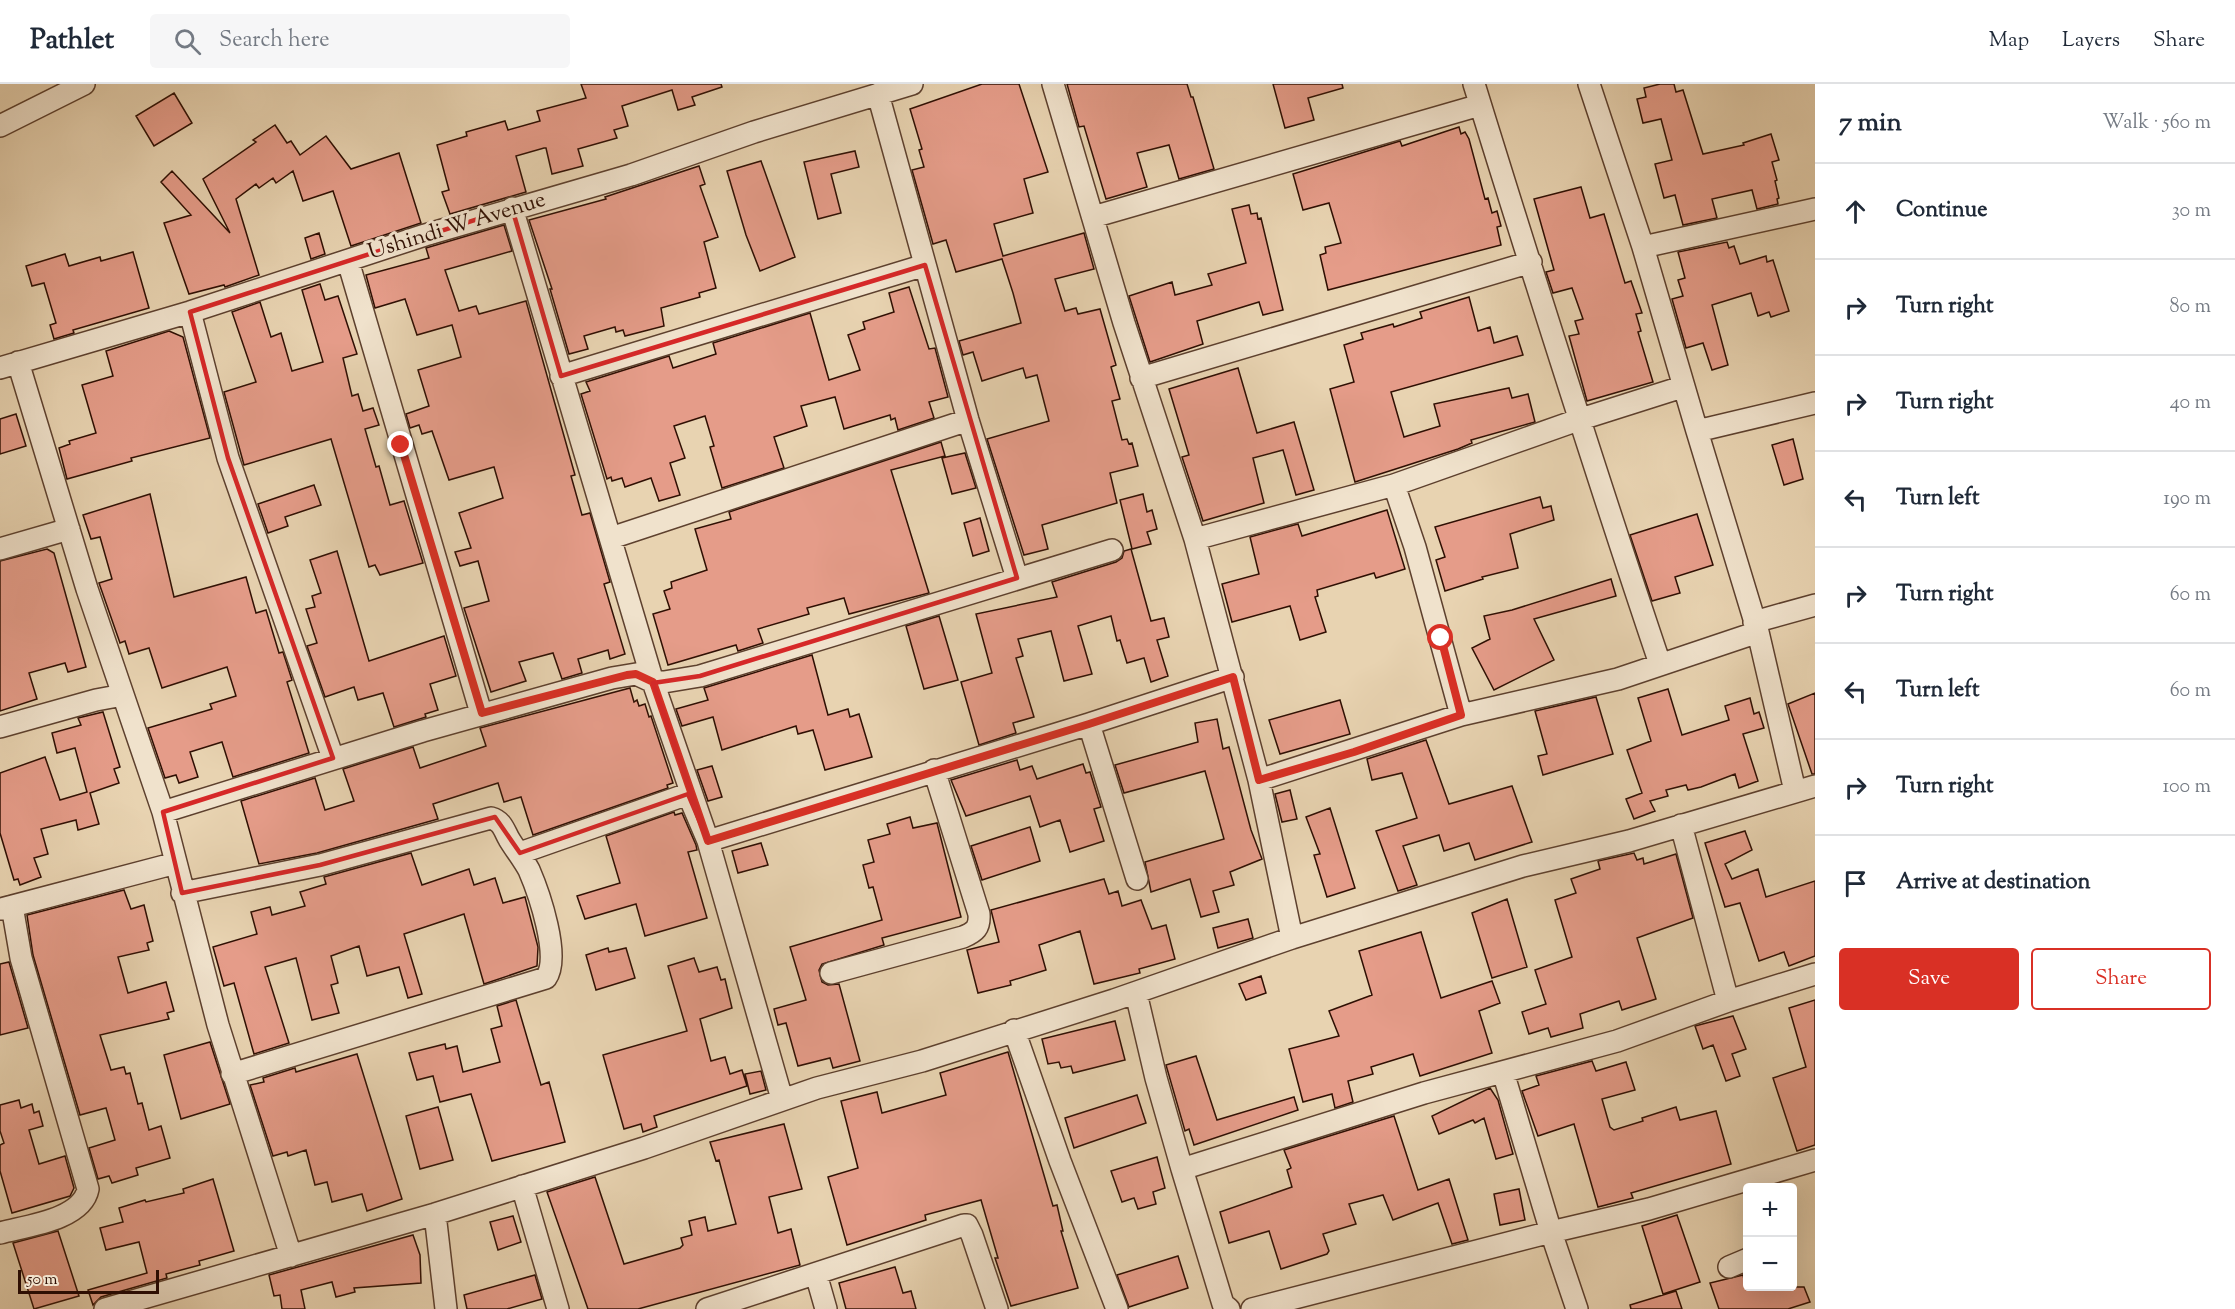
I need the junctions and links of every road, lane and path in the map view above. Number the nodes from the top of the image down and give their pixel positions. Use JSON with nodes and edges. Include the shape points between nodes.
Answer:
{"nodes":[{"id":1,"x":84,"y":84,"type":"edge"},
{"id":2,"x":912,"y":84,"type":"edge"},
{"id":3,"x":1053,"y":84,"type":"edge"},
{"id":4,"x":1474,"y":84,"type":"edge"},
{"id":5,"x":1589,"y":84,"type":"edge"},
{"id":6,"x":878,"y":94,"type":"junction"},
{"id":7,"x":1480,"y":105,"type":"junction"},
{"id":8,"x":0,"y":126,"type":"edge"},
{"id":9,"x":512,"y":208,"type":"junction"},
{"id":10,"x":1815,"y":209,"type":"edge"},
{"id":11,"x":1093,"y":217,"type":"junction"},
{"id":12,"x":1643,"y":247,"type":"junction"},
{"id":13,"x":348,"y":261,"type":"junction"},
{"id":14,"x":1531,"y":262,"type":"junction"},
{"id":15,"x":925,"y":265,"type":"junction"},
{"id":16,"x":190,"y":312,"type":"junction"},
{"id":17,"x":9,"y":365,"type":"edge"},
{"id":18,"x":561,"y":376,"type":"junction"},
{"id":19,"x":1141,"y":378,"type":"junction"},
{"id":20,"x":1682,"y":387,"type":"junction"},
{"id":21,"x":1815,"y":403,"type":"edge"},
{"id":22,"x":968,"y":420,"type":"junction"},
{"id":23,"x":1578,"y":420,"type":"junction"},
{"id":24,"x":1696,"y":431,"type":"junction"},
{"id":25,"x":1394,"y":485,"type":"junction"},
{"id":26,"x":69,"y":529,"type":"junction"},
{"id":27,"x":611,"y":538,"type":"junction"},
{"id":28,"x":1195,"y":539,"type":"junction"},
{"id":29,"x":0,"y":549,"type":"edge"},
{"id":30,"x":1112,"y":550,"type":"dead end"},
{"id":31,"x":1017,"y":579,"type":"junction"},
{"id":32,"x":1815,"y":605,"type":"edge"},
{"id":33,"x":1756,"y":627,"type":"junction"},
{"id":34,"x":1660,"y":663,"type":"junction"},
{"id":35,"x":1233,"y":677,"type":"junction"},
{"id":36,"x":653,"y":682,"type":"junction"},
{"id":37,"x":123,"y":695,"type":"junction"},
{"id":38,"x":482,"y":713,"type":"junction"},
{"id":39,"x":1461,"y":715,"type":"junction"},
{"id":40,"x":1089,"y":724,"type":"junction"},
{"id":41,"x":0,"y":727,"type":"edge"},
{"id":42,"x":333,"y":758,"type":"junction"},
{"id":43,"x":934,"y":770,"type":"junction"},
{"id":44,"x":1259,"y":780,"type":"junction"},
{"id":45,"x":1805,"y":788,"type":"edge"},
{"id":46,"x":163,"y":812,"type":"junction"},
{"id":47,"x":1681,"y":825,"type":"junction"},
{"id":48,"x":708,"y":841,"type":"junction"},
{"id":49,"x":520,"y":853,"type":"junction"},
{"id":50,"x":176,"y":863,"type":"junction"},
{"id":51,"x":1137,"y":879,"type":"dead end"},
{"id":52,"x":182,"y":893,"type":"junction"},
{"id":53,"x":6,"y":908,"type":"edge"},
{"id":54,"x":1292,"y":938,"type":"junction"},
{"id":55,"x":831,"y":974,"type":"dead end"},
{"id":56,"x":1815,"y":974,"type":"edge"},
{"id":57,"x":1136,"y":993,"type":"junction"},
{"id":58,"x":1728,"y":1000,"type":"junction"},
{"id":59,"x":1014,"y":1030,"type":"junction"},
{"id":60,"x":1503,"y":1072,"type":"junction"},
{"id":61,"x":232,"y":1074,"type":"junction"},
{"id":62,"x":782,"y":1100,"type":"junction"},
{"id":63,"x":1815,"y":1160,"type":"edge"},
{"id":64,"x":1182,"y":1169,"type":"junction"},
{"id":65,"x":1765,"y":1182,"type":"edge"},
{"id":66,"x":522,"y":1186,"type":"junction"},
{"id":67,"x":435,"y":1214,"type":"junction"},
{"id":68,"x":0,"y":1233,"type":"edge"},
{"id":69,"x":1551,"y":1233,"type":"junction"},
{"id":70,"x":291,"y":1256,"type":"junction"},
{"id":71,"x":816,"y":1274,"type":"junction"},
{"id":72,"x":105,"y":1309,"type":"edge"},
{"id":73,"x":446,"y":1309,"type":"edge"},
{"id":74,"x":558,"y":1309,"type":"edge"},
{"id":75,"x":707,"y":1309,"type":"edge"},
{"id":76,"x":826,"y":1309,"type":"edge"},
{"id":77,"x":997,"y":1309,"type":"edge"},
{"id":78,"x":1117,"y":1309,"type":"edge"},
{"id":79,"x":1229,"y":1309,"type":"edge"},
{"id":80,"x":1252,"y":1309,"type":"edge"},
{"id":81,"x":1577,"y":1309,"type":"edge"}],
"edges":[{"from":1,"to":8,"type":"street"},
{"from":2,"to":6,"type":"street","name":"Ushindi W Avenue"},
{"from":3,"to":11,"type":"street"},
{"from":4,"to":7,"type":"street"},
{"from":5,"to":12,"type":"street"},
{"from":6,"to":9,"type":"street","name":"Ushindi W Avenue","via":[[631,175]]},
{"from":6,"to":15,"type":"street"},
{"from":7,"to":11,"type":"street"},
{"from":7,"to":14,"type":"street"},
{"from":9,"to":13,"type":"street","name":"Ushindi W Avenue"},
{"from":9,"to":18,"type":"street"},
{"from":10,"to":12,"type":"street"},
{"from":11,"to":19,"type":"street"},
{"from":12,"to":20,"type":"street"},
{"from":13,"to":16,"type":"street","name":"Ushindi W Avenue"},
{"from":13,"to":38,"type":"street"},
{"from":14,"to":19,"type":"street"},
{"from":14,"to":23,"type":"street"},
{"from":15,"to":18,"type":"street"},
{"from":15,"to":22,"type":"street"},
{"from":16,"to":17,"type":"street","name":"Ushindi W Avenue"},
{"from":16,"to":42,"type":"street","via":[[228,458]]},
{"from":17,"to":26,"type":"street"},
{"from":18,"to":27,"type":"street"},
{"from":19,"to":28,"type":"street"},
{"from":20,"to":23,"type":"street"},
{"from":20,"to":24,"type":"street"},
{"from":21,"to":24,"type":"street"},
{"from":22,"to":27,"type":"street"},
{"from":22,"to":31,"type":"street"},
{"from":23,"to":25,"type":"street"},
{"from":23,"to":34,"type":"street"},
{"from":24,"to":33,"type":"street"},
{"from":25,"to":28,"type":"street"},
{"from":25,"to":39,"type":"street"},
{"from":26,"to":29,"type":"street"},
{"from":26,"to":37,"type":"street"},
{"from":27,"to":36,"type":"street"},
{"from":28,"to":35,"type":"street"},
{"from":30,"to":31,"type":"street"},
{"from":31,"to":36,"type":"street","via":[[700,675]]},
{"from":32,"to":33,"type":"street"},
{"from":33,"to":34,"type":"street"},
{"from":33,"to":45,"type":"street"},
{"from":34,"to":39,"type":"street","via":[[1582,688]]},
{"from":35,"to":40,"type":"street"},
{"from":35,"to":44,"type":"street"},
{"from":36,"to":38,"type":"street","via":[[636,674],[627,675]]},
{"from":36,"to":48,"type":"street"},
{"from":37,"to":41,"type":"street"},
{"from":37,"to":46,"type":"street"},
{"from":38,"to":42,"type":"street"},
{"from":39,"to":44,"type":"street"},
{"from":40,"to":43,"type":"street"},
{"from":40,"to":51,"type":"street"},
{"from":42,"to":46,"type":"street"},
{"from":43,"to":48,"type":"street"},
{"from":43,"to":55,"type":"street","via":[[980,924],[963,937]]},
{"from":44,"to":54,"type":"street"},
{"from":45,"to":47,"type":"street"},
{"from":46,"to":50,"type":"street"},
{"from":47,"to":54,"type":"street","via":[[1523,866]]},
{"from":47,"to":58,"type":"street"},
{"from":48,"to":49,"type":"street","via":[[688,794]]},
{"from":48,"to":62,"type":"street"},
{"from":49,"to":52,"type":"street","via":[[502,826],[491,818],[320,866]]},
{"from":49,"to":61,"type":"street","via":[[530,873],[552,950],[552,966],[546,978]]},
{"from":50,"to":52,"type":"street"},
{"from":50,"to":53,"type":"street"},
{"from":52,"to":61,"type":"street"},
{"from":53,"to":68,"type":"street","via":[[88,1190],[85,1202],[69,1214]]},
{"from":54,"to":57,"type":"street"},
{"from":56,"to":58,"type":"street"},
{"from":57,"to":59,"type":"street"},
{"from":57,"to":64,"type":"street"},
{"from":58,"to":60,"type":"street","via":[[1617,1041]]},
{"from":59,"to":62,"type":"street","via":[[922,1061]]},
{"from":59,"to":78,"type":"street"},
{"from":60,"to":64,"type":"street"},
{"from":60,"to":69,"type":"street"},
{"from":61,"to":70,"type":"street"},
{"from":62,"to":66,"type":"street"},
{"from":63,"to":65,"type":"street"},
{"from":64,"to":79,"type":"street","via":[[1223,1304]]},
{"from":65,"to":69,"type":"street"},
{"from":66,"to":67,"type":"street"},
{"from":66,"to":74,"type":"street"},
{"from":67,"to":70,"type":"street"},
{"from":67,"to":73,"type":"street"},
{"from":69,"to":80,"type":"street"},
{"from":69,"to":81,"type":"street"},
{"from":70,"to":72,"type":"street"},
{"from":71,"to":75,"type":"street"},
{"from":71,"to":76,"type":"street"},
{"from":71,"to":77,"type":"street","via":[[967,1225]]}]}
